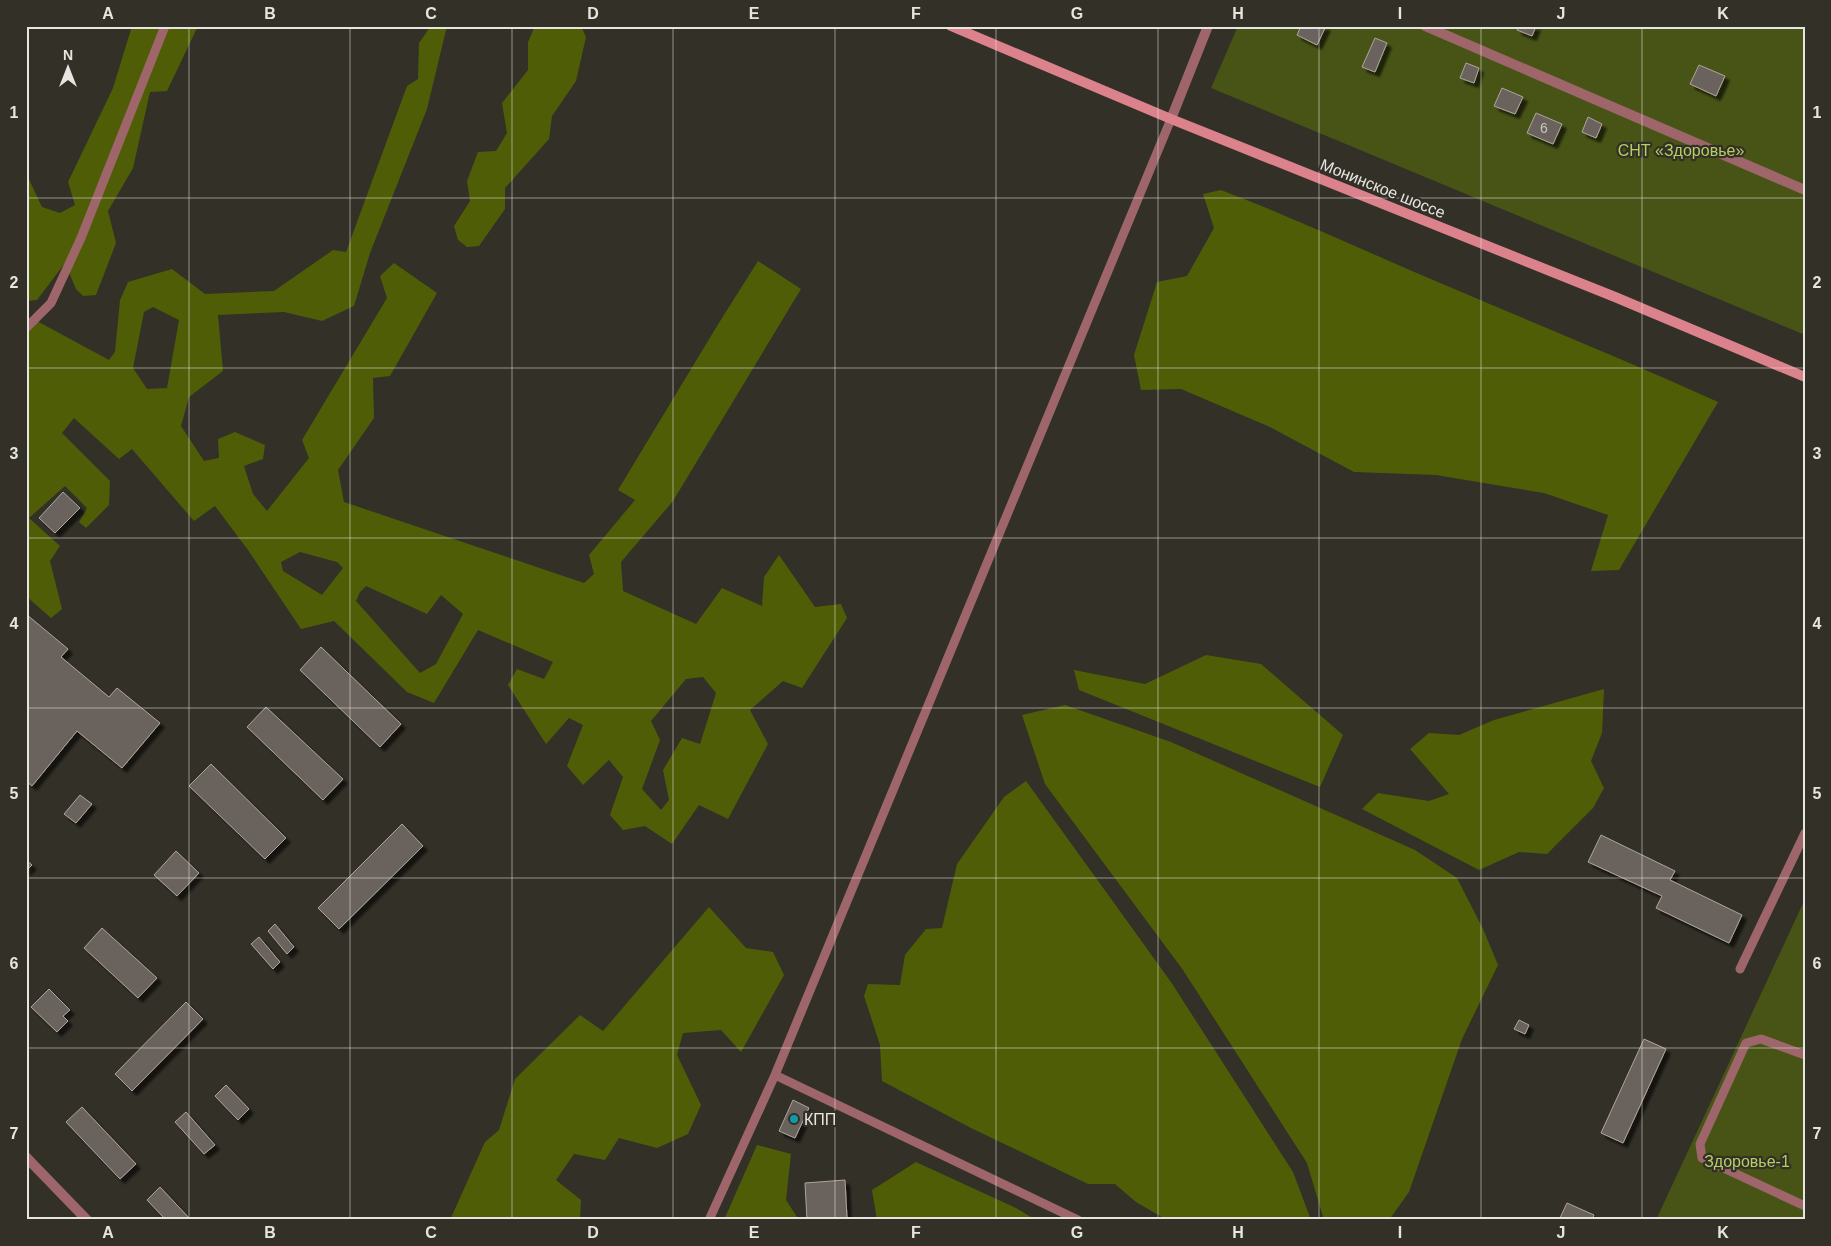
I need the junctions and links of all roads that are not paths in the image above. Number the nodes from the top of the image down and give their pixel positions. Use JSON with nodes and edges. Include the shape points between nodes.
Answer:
{"nodes":[{"id":1,"x":165,"y":26,"type":"edge"},
{"id":2,"x":951,"y":26,"type":"edge"},
{"id":3,"x":1208,"y":26,"type":"edge"},
{"id":4,"x":1425,"y":26,"type":"edge"},
{"id":5,"x":1171,"y":119,"type":"junction"},
{"id":6,"x":1805,"y":190,"type":"edge"},
{"id":7,"x":26,"y":328,"type":"edge"},
{"id":8,"x":1805,"y":377,"type":"edge"},
{"id":9,"x":1805,"y":833,"type":"edge"},
{"id":10,"x":1740,"y":969,"type":"dead end"},
{"id":11,"x":1805,"y":1054,"type":"edge"},
{"id":12,"x":775,"y":1076,"type":"junction"},
{"id":13,"x":26,"y":1157,"type":"edge"},
{"id":14,"x":1805,"y":1206,"type":"edge"},
{"id":15,"x":88,"y":1220,"type":"edge"},
{"id":16,"x":709,"y":1220,"type":"edge"},
{"id":17,"x":1078,"y":1220,"type":"edge"}],
"edges":[{"from":1,"to":7,"type":"lane","via":[[81,238],[51,303]]},
{"from":2,"to":5,"type":"main road","name":"Монинское шоссе"},
{"from":3,"to":5,"type":"street"},
{"from":4,"to":6,"type":"street"},
{"from":5,"to":8,"type":"main road","name":"Монинское шоссе"},
{"from":5,"to":12,"type":"lane"},
{"from":9,"to":10,"type":"lane"},
{"from":11,"to":14,"type":"lane","via":[[1761,1039],[1746,1043],[1700,1144],[1702,1158]]},
{"from":12,"to":16,"type":"lane"},
{"from":12,"to":17,"type":"lane"},
{"from":13,"to":15,"type":"street"}]}
